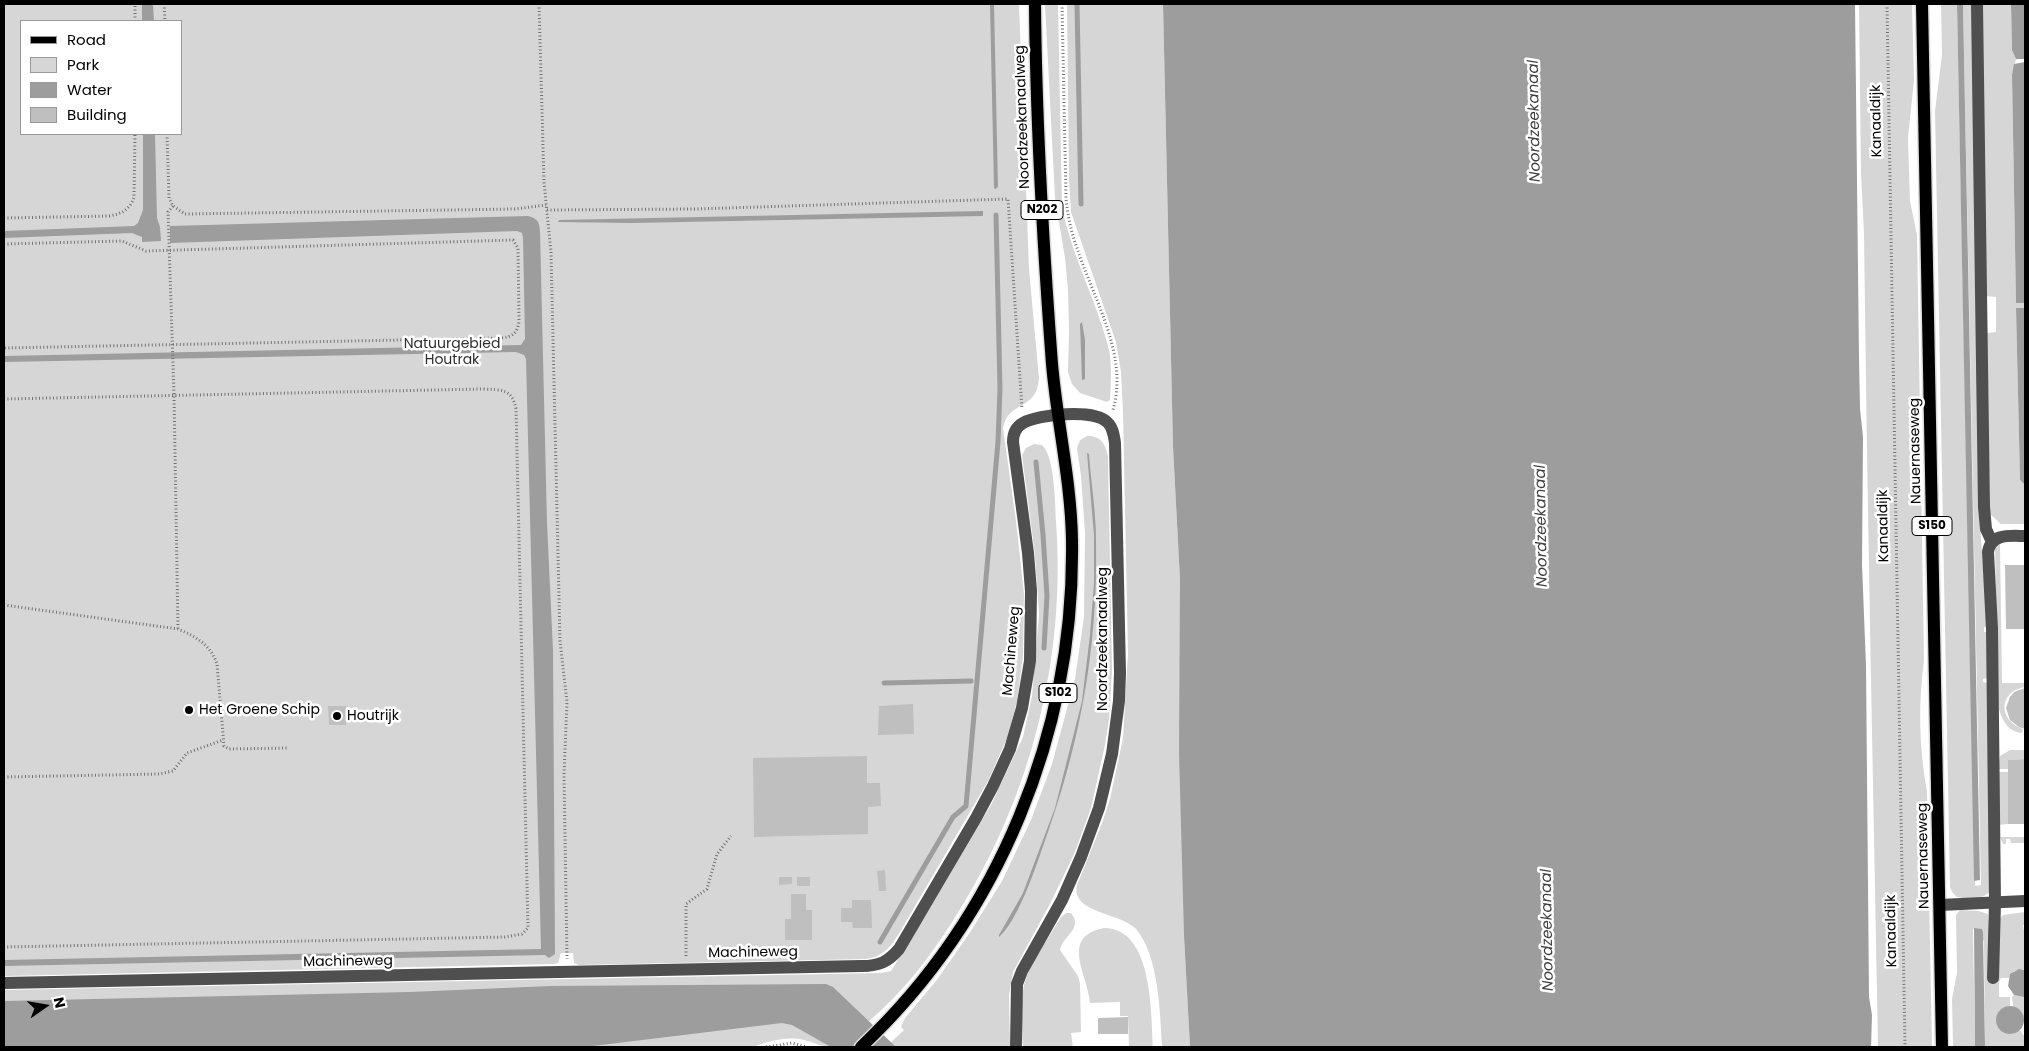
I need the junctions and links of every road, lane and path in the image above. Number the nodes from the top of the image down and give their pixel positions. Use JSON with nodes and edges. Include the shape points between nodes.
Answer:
{"nodes":[{"id":1,"x":135,"y":4,"type":"edge"},
{"id":2,"x":164,"y":4,"type":"edge"},
{"id":3,"x":539,"y":4,"type":"edge"},
{"id":4,"x":1035,"y":4,"type":"edge"},
{"id":5,"x":1062,"y":4,"type":"edge"},
{"id":6,"x":1887,"y":4,"type":"edge"},
{"id":7,"x":1922,"y":4,"type":"edge"},
{"id":8,"x":1976,"y":4,"type":"edge"},
{"id":9,"x":135,"y":20,"type":"edge"},
{"id":10,"x":165,"y":20,"type":"edge"},
{"id":11,"x":135,"y":135,"type":"edge"},
{"id":12,"x":167,"y":135,"type":"edge"},
{"id":13,"x":173,"y":206,"type":"junction"},
{"id":14,"x":546,"y":206,"type":"junction"},
{"id":15,"x":547,"y":210,"type":"junction"},
{"id":16,"x":4,"y":218,"type":"edge"},
{"id":17,"x":4,"y":244,"type":"edge"},
{"id":18,"x":169,"y":250,"type":"junction"},
{"id":19,"x":173,"y":344,"type":"junction"},
{"id":20,"x":4,"y":348,"type":"edge"},
{"id":21,"x":174,"y":395,"type":"junction"},
{"id":22,"x":4,"y":400,"type":"edge"},
{"id":23,"x":1058,"y":416,"type":"junction"},
{"id":24,"x":1108,"y":422,"type":"junction"},
{"id":25,"x":1023,"y":423,"type":"junction"},
{"id":26,"x":2025,"y":536,"type":"edge"},
{"id":27,"x":1992,"y":542,"type":"junction"},
{"id":28,"x":4,"y":605,"type":"edge"},
{"id":29,"x":178,"y":629,"type":"junction"},
{"id":30,"x":223,"y":740,"type":"junction"},
{"id":31,"x":287,"y":748,"type":"dead end"},
{"id":32,"x":4,"y":777,"type":"edge"},
{"id":33,"x":731,"y":836,"type":"dead end"},
{"id":34,"x":2025,"y":901,"type":"edge"},
{"id":35,"x":1995,"y":903,"type":"junction"},
{"id":36,"x":1940,"y":905,"type":"junction"},
{"id":37,"x":4,"y":947,"type":"edge"},
{"id":38,"x":686,"y":969,"type":"junction"},
{"id":39,"x":567,"y":972,"type":"junction"},
{"id":40,"x":1993,"y":978,"type":"dead end"},
{"id":41,"x":4,"y":984,"type":"edge"},
{"id":42,"x":766,"y":1047,"type":"edge"},
{"id":43,"x":807,"y":1047,"type":"edge"},
{"id":44,"x":861,"y":1047,"type":"edge"},
{"id":45,"x":1016,"y":1047,"type":"edge"},
{"id":46,"x":1905,"y":1047,"type":"edge"},
{"id":47,"x":1942,"y":1047,"type":"edge"}],
"edges":[{"from":1,"to":9,"type":"path"},
{"from":2,"to":10,"type":"path"},
{"from":3,"to":14,"type":"path"},
{"from":4,"to":23,"type":"main road","name":"Noordzeekanaalweg","number":"N202","via":[[1043,235]]},
{"from":5,"to":24,"type":"path","via":[[1066,200],[1077,249],[1113,348],[1116,401]]},
{"from":6,"to":46,"type":"path","name":"Kanaaldijk"},
{"from":7,"to":36,"type":"main road","name":"Nauernaseweg","number":"S150"},
{"from":8,"to":27,"type":"street","via":[[1984,507],[1986,528]]},
{"from":11,"to":16,"type":"path","via":[[134,198],[122,212],[109,216]]},
{"from":12,"to":13,"type":"path","via":[[169,198]]},
{"from":13,"to":14,"type":"path","via":[[185,214]]},
{"from":13,"to":18,"type":"path","via":[[168,212]]},
{"from":14,"to":15,"type":"path"},
{"from":15,"to":25,"type":"path","via":[[695,210],[1008,199]]},
{"from":15,"to":39,"type":"path","via":[[552,280],[560,641],[567,702],[564,774]]},
{"from":17,"to":18,"type":"path","via":[[122,241],[140,250]]},
{"from":18,"to":19,"type":"path"},
{"from":18,"to":19,"type":"path","via":[[507,239],[513,240],[518,248],[519,320],[515,334],[509,337]]},
{"from":19,"to":20,"type":"path"},
{"from":19,"to":21,"type":"path"},
{"from":21,"to":22,"type":"path"},
{"from":21,"to":29,"type":"path"},
{"from":21,"to":37,"type":"path","via":[[482,389],[508,392],[514,398],[528,928],[522,934],[505,937]]},
{"from":23,"to":24,"type":"street","via":[[1089,414]]},
{"from":23,"to":25,"type":"street"},
{"from":23,"to":44,"type":"main road","number":"S102","via":[[1070,510],[1072,574],[1063,668],[1049,732],[1026,801],[994,872],[948,948],[892,1017]]},
{"from":24,"to":45,"type":"street","name":"Noordzeekanaalweg","via":[[1116,444],[1120,648],[1114,745],[1099,808],[1082,856],[1017,984]]},
{"from":25,"to":38,"type":"street","name":"Machineweg","via":[[1015,431],[1013,442],[1032,608],[1030,661],[1019,722],[989,794],[899,949],[886,962],[870,966]]},
{"from":26,"to":27,"type":"street","via":[[2003,536]]},
{"from":27,"to":35,"type":"street","via":[[1988,552]]},
{"from":28,"to":29,"type":"path"},
{"from":29,"to":30,"type":"path","via":[[200,640],[214,655]]},
{"from":30,"to":31,"type":"path","via":[[229,750]]},
{"from":30,"to":32,"type":"path","via":[[187,753],[173,770],[159,774]]},
{"from":33,"to":38,"type":"path","via":[[717,854],[707,889],[686,904]]},
{"from":34,"to":35,"type":"street"},
{"from":35,"to":36,"type":"street"},
{"from":35,"to":40,"type":"street"},
{"from":36,"to":47,"type":"main road","name":"Nauernaseweg","number":"S150"},
{"from":38,"to":39,"type":"street","name":"Machineweg"},
{"from":39,"to":41,"type":"street","name":"Machineweg"},
{"from":42,"to":43,"type":"path","via":[[792,1043]]}]}
